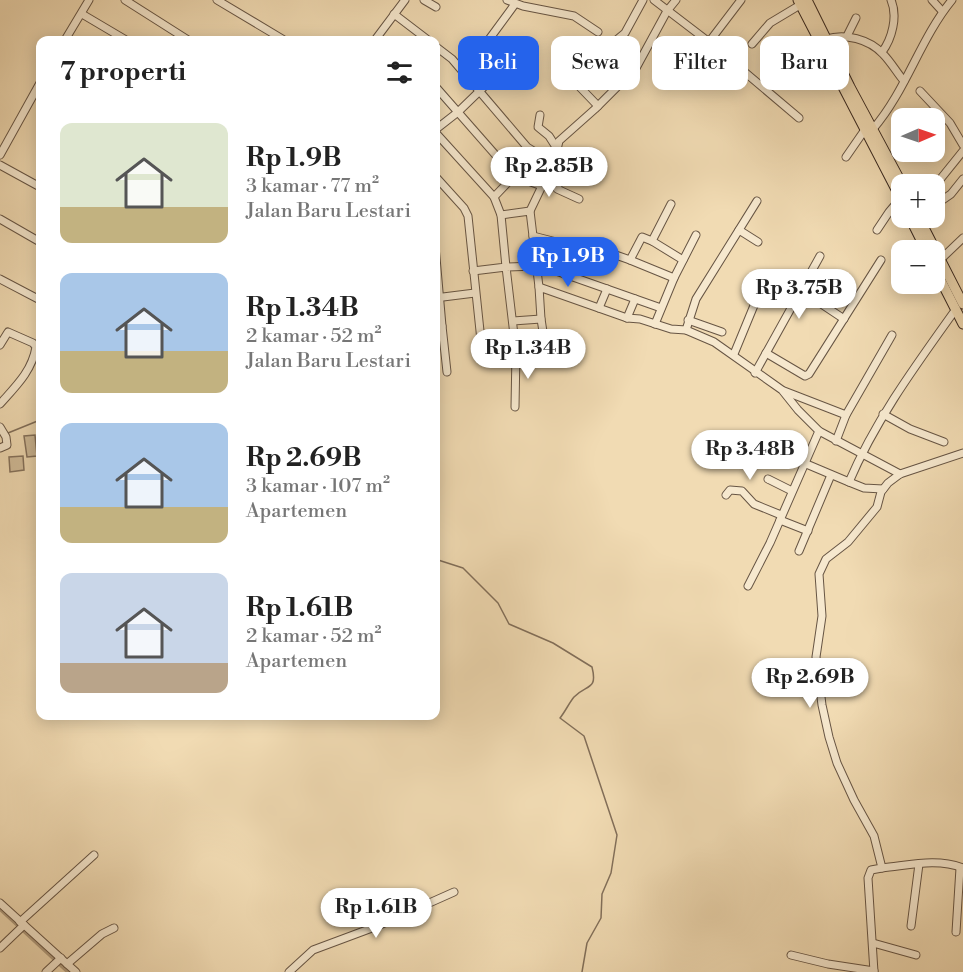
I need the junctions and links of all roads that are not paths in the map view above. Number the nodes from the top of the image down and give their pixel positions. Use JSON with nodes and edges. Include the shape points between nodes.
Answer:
{"nodes":[{"id":1,"x":89,"y":0,"type":"edge"},
{"id":2,"x":125,"y":0,"type":"edge"},
{"id":3,"x":217,"y":0,"type":"edge"},
{"id":4,"x":405,"y":0,"type":"edge"},
{"id":5,"x":424,"y":0,"type":"edge"},
{"id":6,"x":643,"y":0,"type":"edge"},
{"id":7,"x":654,"y":0,"type":"edge"},
{"id":8,"x":676,"y":0,"type":"edge"},
{"id":9,"x":741,"y":0,"type":"edge"},
{"id":10,"x":891,"y":0,"type":"edge"},
{"id":11,"x":932,"y":0,"type":"edge"},
{"id":12,"x":952,"y":0,"type":"edge"},
{"id":13,"x":511,"y":2,"type":"edge"},
{"id":14,"x":802,"y":2,"type":"edge"},
{"id":15,"x":436,"y":7,"type":"dead end"},
{"id":16,"x":667,"y":11,"type":"junction"},
{"id":17,"x":942,"y":11,"type":"junction"},
{"id":18,"x":81,"y":14,"type":"junction"},
{"id":19,"x":394,"y":14,"type":"junction"},
{"id":20,"x":856,"y":18,"type":"dead end"},
{"id":21,"x":417,"y":32,"type":"junction"},
{"id":22,"x":598,"y":32,"type":"dead end"},
{"id":23,"x":67,"y":36,"type":"edge"},
{"id":24,"x":119,"y":36,"type":"edge"},
{"id":25,"x":182,"y":36,"type":"edge"},
{"id":26,"x":277,"y":36,"type":"edge"},
{"id":27,"x":378,"y":36,"type":"edge"},
{"id":28,"x":414,"y":36,"type":"edge"},
{"id":29,"x":422,"y":36,"type":"edge"},
{"id":30,"x":490,"y":36,"type":"edge"},
{"id":31,"x":622,"y":36,"type":"edge"},
{"id":32,"x":701,"y":36,"type":"edge"},
{"id":33,"x":714,"y":36,"type":"edge"},
{"id":34,"x":824,"y":36,"type":"edge"},
{"id":35,"x":847,"y":36,"type":"edge"},
{"id":36,"x":849,"y":37,"type":"edge"},
{"id":37,"x":752,"y":44,"type":"dead end"},
{"id":38,"x":440,"y":50,"type":"edge"},
{"id":39,"x":882,"y":52,"type":"junction"},
{"id":40,"x":748,"y":75,"type":"edge"},
{"id":41,"x":904,"y":81,"type":"junction"},
{"id":42,"x":849,"y":88,"type":"edge"},
{"id":43,"x":36,"y":90,"type":"edge"},
{"id":44,"x":583,"y":90,"type":"edge"},
{"id":45,"x":920,"y":91,"type":"dead end"},
{"id":46,"x":440,"y":92,"type":"edge"},
{"id":47,"x":479,"y":92,"type":"junction"},
{"id":48,"x":598,"y":106,"type":"junction"},
{"id":49,"x":458,"y":112,"type":"junction"},
{"id":50,"x":540,"y":115,"type":"dead end"},
{"id":51,"x":800,"y":118,"type":"dead end"},
{"id":52,"x":866,"y":125,"type":"junction"},
{"id":53,"x":440,"y":127,"type":"edge"},
{"id":54,"x":440,"y":137,"type":"edge"},
{"id":55,"x":963,"y":145,"type":"edge"},
{"id":56,"x":556,"y":148,"type":"junction"},
{"id":57,"x":963,"y":151,"type":"edge"},
{"id":58,"x":0,"y":155,"type":"edge"},
{"id":59,"x":846,"y":157,"type":"dead end"},
{"id":60,"x":552,"y":160,"type":"junction"},
{"id":61,"x":0,"y":165,"type":"edge"},
{"id":62,"x":896,"y":174,"type":"edge"},
{"id":63,"x":944,"y":174,"type":"edge"},
{"id":64,"x":514,"y":176,"type":"junction"},
{"id":65,"x":891,"y":179,"type":"edge"},
{"id":66,"x":963,"y":179,"type":"edge"},
{"id":67,"x":440,"y":182,"type":"edge"},
{"id":68,"x":36,"y":185,"type":"edge"},
{"id":69,"x":542,"y":186,"type":"junction"},
{"id":70,"x":494,"y":197,"type":"junction"},
{"id":71,"x":945,"y":198,"type":"edge"},
{"id":72,"x":579,"y":199,"type":"dead end"},
{"id":73,"x":757,"y":201,"type":"dead end"},
{"id":74,"x":671,"y":204,"type":"dead end"},
{"id":75,"x":891,"y":210,"type":"edge"},
{"id":76,"x":530,"y":211,"type":"junction"},
{"id":77,"x":501,"y":215,"type":"junction"},
{"id":78,"x":0,"y":219,"type":"edge"},
{"id":79,"x":740,"y":230,"type":"junction"},
{"id":80,"x":877,"y":230,"type":"dead end"},
{"id":81,"x":696,"y":235,"type":"dead end"},
{"id":82,"x":533,"y":236,"type":"junction"},
{"id":83,"x":963,"y":238,"type":"edge"},
{"id":84,"x":36,"y":240,"type":"edge"},
{"id":85,"x":652,"y":241,"type":"junction"},
{"id":86,"x":758,"y":242,"type":"dead end"},
{"id":87,"x":584,"y":251,"type":"dead end"},
{"id":88,"x":613,"y":254,"type":"dead end"},
{"id":89,"x":820,"y":256,"type":"dead end"},
{"id":90,"x":945,"y":256,"type":"edge"},
{"id":91,"x":630,"y":260,"type":"junction"},
{"id":92,"x":682,"y":260,"type":"junction"},
{"id":93,"x":881,"y":260,"type":"dead end"},
{"id":94,"x":536,"y":265,"type":"junction"},
{"id":95,"x":506,"y":267,"type":"junction"},
{"id":96,"x":473,"y":271,"type":"junction"},
{"id":97,"x":945,"y":275,"type":"edge"},
{"id":98,"x":674,"y":278,"type":"junction"},
{"id":99,"x":0,"y":279,"type":"edge"},
{"id":100,"x":539,"y":287,"type":"junction"},
{"id":101,"x":607,"y":289,"type":"junction"},
{"id":102,"x":802,"y":291,"type":"junction"},
{"id":103,"x":475,"y":293,"type":"junction"},
{"id":104,"x":440,"y":297,"type":"edge"},
{"id":105,"x":36,"y":298,"type":"edge"},
{"id":106,"x":635,"y":299,"type":"junction"},
{"id":107,"x":796,"y":301,"type":"junction"},
{"id":108,"x":961,"y":303,"type":"edge"},
{"id":109,"x":661,"y":308,"type":"junction"},
{"id":110,"x":599,"y":309,"type":"junction"},
{"id":111,"x":627,"y":318,"type":"junction"},
{"id":112,"x":541,"y":319,"type":"junction"},
{"id":113,"x":844,"y":319,"type":"junction"},
{"id":114,"x":688,"y":320,"type":"junction"},
{"id":115,"x":513,"y":321,"type":"junction"},
{"id":116,"x":655,"y":324,"type":"junction"},
{"id":117,"x":963,"y":324,"type":"edge"},
{"id":118,"x":686,"y":330,"type":"junction"},
{"id":119,"x":440,"y":332,"type":"edge"},
{"id":120,"x":722,"y":332,"type":"dead end"},
{"id":121,"x":892,"y":335,"type":"dead end"},
{"id":122,"x":0,"y":345,"type":"edge"},
{"id":123,"x":516,"y":352,"type":"junction"},
{"id":124,"x":766,"y":352,"type":"junction"},
{"id":125,"x":734,"y":354,"type":"junction"},
{"id":126,"x":447,"y":372,"type":"dead end"},
{"id":127,"x":755,"y":372,"type":"junction"},
{"id":128,"x":783,"y":390,"type":"junction"},
{"id":129,"x":0,"y":404,"type":"edge"},
{"id":130,"x":515,"y":407,"type":"dead end"},
{"id":131,"x":883,"y":414,"type":"junction"},
{"id":132,"x":846,"y":415,"type":"junction"},
{"id":133,"x":1,"y":428,"type":"edge"},
{"id":134,"x":819,"y":431,"type":"junction"},
{"id":135,"x":836,"y":441,"type":"junction"},
{"id":136,"x":944,"y":442,"type":"dead end"},
{"id":137,"x":0,"y":447,"type":"edge"},
{"id":138,"x":963,"y":453,"type":"edge"},
{"id":139,"x":861,"y":454,"type":"junction"},
{"id":140,"x":804,"y":463,"type":"junction"},
{"id":141,"x":900,"y":474,"type":"junction"},
{"id":142,"x":831,"y":475,"type":"junction"},
{"id":143,"x":768,"y":479,"type":"dead end"},
{"id":144,"x":849,"y":482,"type":"junction"},
{"id":145,"x":883,"y":489,"type":"junction"},
{"id":146,"x":792,"y":491,"type":"junction"},
{"id":147,"x":726,"y":495,"type":"dead end"},
{"id":148,"x":781,"y":517,"type":"junction"},
{"id":149,"x":808,"y":531,"type":"junction"},
{"id":150,"x":799,"y":551,"type":"dead end"},
{"id":151,"x":748,"y":586,"type":"dead end"},
{"id":152,"x":94,"y":855,"type":"dead end"},
{"id":153,"x":919,"y":864,"type":"junction"},
{"id":154,"x":882,"y":868,"type":"junction"},
{"id":155,"x":962,"y":868,"type":"edge"},
{"id":156,"x":454,"y":892,"type":"dead end"},
{"id":157,"x":0,"y":903,"type":"edge"},
{"id":158,"x":911,"y":926,"type":"dead end"},
{"id":159,"x":21,"y":927,"type":"junction"},
{"id":160,"x":114,"y":928,"type":"dead end"},
{"id":161,"x":956,"y":932,"type":"dead end"},
{"id":162,"x":873,"y":943,"type":"junction"},
{"id":163,"x":0,"y":948,"type":"edge"},
{"id":164,"x":791,"y":955,"type":"dead end"},
{"id":165,"x":916,"y":955,"type":"dead end"},
{"id":166,"x":58,"y":961,"type":"junction"},
{"id":167,"x":67,"y":964,"type":"junction"},
{"id":168,"x":874,"y":971,"type":"edge"},
{"id":169,"x":46,"y":972,"type":"edge"},
{"id":170,"x":76,"y":972,"type":"edge"},
{"id":171,"x":289,"y":972,"type":"edge"}],
"edges":[{"from":1,"to":18,"type":"street"},
{"from":2,"to":25,"type":"street"},
{"from":3,"to":26,"type":"street"},
{"from":4,"to":19,"type":"street"},
{"from":5,"to":15,"type":"street"},
{"from":6,"to":31,"type":"street"},
{"from":7,"to":16,"type":"street"},
{"from":8,"to":16,"type":"street"},
{"from":9,"to":33,"type":"street"},
{"from":10,"to":39,"type":"street","via":[[893,24]]},
{"from":11,"to":17,"type":"street"},
{"from":12,"to":17,"type":"street"},
{"from":13,"to":22,"type":"street","via":[[574,16]]},
{"from":13,"to":30,"type":"street"},
{"from":14,"to":34,"type":"main road"},
{"from":14,"to":37,"type":"street","via":[[770,23]]},
{"from":14,"to":52,"type":"main road"},
{"from":16,"to":32,"type":"street"},
{"from":16,"to":48,"type":"street","via":[[639,64]]},
{"from":17,"to":41,"type":"street"},
{"from":18,"to":23,"type":"street"},
{"from":18,"to":24,"type":"street"},
{"from":19,"to":21,"type":"street"},
{"from":19,"to":27,"type":"street"},
{"from":20,"to":35,"type":"street"},
{"from":21,"to":28,"type":"street"},
{"from":21,"to":29,"type":"street"},
{"from":36,"to":39,"type":"street"},
{"from":38,"to":47,"type":"street"},
{"from":39,"to":41,"type":"street"},
{"from":40,"to":51,"type":"street"},
{"from":41,"to":52,"type":"street","via":[[882,118]]},
{"from":42,"to":52,"type":"main road"},
{"from":43,"to":58,"type":"street"},
{"from":44,"to":48,"type":"street"},
{"from":45,"to":55,"type":"street","via":[[950,123]]},
{"from":46,"to":49,"type":"street"},
{"from":47,"to":49,"type":"street"},
{"from":47,"to":60,"type":"street","via":[[527,147]]},
{"from":48,"to":56,"type":"street"},
{"from":49,"to":53,"type":"street"},
{"from":49,"to":64,"type":"street"},
{"from":50,"to":56,"type":"street","via":[[538,127]]},
{"from":52,"to":59,"type":"street"},
{"from":52,"to":62,"type":"main road"},
{"from":52,"to":65,"type":"main road"},
{"from":54,"to":70,"type":"street"},
{"from":56,"to":60,"type":"street"},
{"from":57,"to":63,"type":"street"},
{"from":60,"to":69,"type":"street"},
{"from":60,"to":72,"type":"street","via":[[564,165],[557,189]]},
{"from":61,"to":68,"type":"street"},
{"from":64,"to":69,"type":"street"},
{"from":64,"to":70,"type":"street"},
{"from":66,"to":71,"type":"street"},
{"from":67,"to":96,"type":"street","via":[[466,212]]},
{"from":69,"to":76,"type":"street"},
{"from":70,"to":77,"type":"street"},
{"from":73,"to":79,"type":"street"},
{"from":74,"to":85,"type":"street"},
{"from":75,"to":80,"type":"street"},
{"from":76,"to":77,"type":"street"},
{"from":76,"to":82,"type":"street"},
{"from":77,"to":95,"type":"street"},
{"from":78,"to":84,"type":"street"},
{"from":79,"to":86,"type":"street"},
{"from":79,"to":114,"type":"street","via":[[696,298]]},
{"from":81,"to":92,"type":"street"},
{"from":82,"to":87,"type":"street"},
{"from":82,"to":94,"type":"street"},
{"from":83,"to":90,"type":"street"},
{"from":85,"to":91,"type":"street","via":[[642,237]]},
{"from":85,"to":92,"type":"street"},
{"from":88,"to":91,"type":"street"},
{"from":89,"to":102,"type":"street"},
{"from":91,"to":98,"type":"street"},
{"from":92,"to":98,"type":"street"},
{"from":93,"to":113,"type":"street"},
{"from":94,"to":95,"type":"street"},
{"from":94,"to":100,"type":"street"},
{"from":94,"to":101,"type":"street"},
{"from":95,"to":96,"type":"street"},
{"from":95,"to":115,"type":"street"},
{"from":96,"to":103,"type":"street"},
{"from":97,"to":108,"type":"main road"},
{"from":98,"to":109,"type":"street"},
{"from":99,"to":105,"type":"street"},
{"from":100,"to":110,"type":"street"},
{"from":100,"to":112,"type":"street"},
{"from":101,"to":106,"type":"street"},
{"from":101,"to":110,"type":"street"},
{"from":102,"to":107,"type":"street"},
{"from":102,"to":113,"type":"street"},
{"from":103,"to":104,"type":"street"},
{"from":103,"to":123,"type":"street","via":[[484,355]]},
{"from":106,"to":109,"type":"street"},
{"from":106,"to":111,"type":"street"},
{"from":107,"to":124,"type":"street"},
{"from":107,"to":125,"type":"street","via":[[762,286]]},
{"from":108,"to":117,"type":"main road"},
{"from":108,"to":131,"type":"street"},
{"from":109,"to":116,"type":"street"},
{"from":110,"to":111,"type":"street"},
{"from":111,"to":116,"type":"street"},
{"from":112,"to":115,"type":"street"},
{"from":112,"to":123,"type":"street","via":[[543,346],[533,352]]},
{"from":113,"to":124,"type":"street","via":[[806,376]]},
{"from":114,"to":118,"type":"street"},
{"from":114,"to":120,"type":"street"},
{"from":115,"to":123,"type":"street"},
{"from":116,"to":118,"type":"street"},
{"from":118,"to":125,"type":"street"},
{"from":119,"to":126,"type":"street"},
{"from":121,"to":132,"type":"street"},
{"from":122,"to":129,"type":"street","via":[[8,332],[33,343],[36,349],[25,376]]},
{"from":123,"to":130,"type":"street"},
{"from":124,"to":127,"type":"street"},
{"from":125,"to":127,"type":"street"},
{"from":127,"to":128,"type":"street"},
{"from":128,"to":132,"type":"street"},
{"from":128,"to":134,"type":"street"},
{"from":131,"to":136,"type":"street"},
{"from":131,"to":139,"type":"street"},
{"from":132,"to":135,"type":"street"},
{"from":133,"to":137,"type":"street","via":[[7,446]]},
{"from":134,"to":135,"type":"street"},
{"from":134,"to":140,"type":"street"},
{"from":135,"to":139,"type":"street"},
{"from":138,"to":141,"type":"street"},
{"from":139,"to":141,"type":"street"},
{"from":139,"to":144,"type":"street"},
{"from":140,"to":142,"type":"street"},
{"from":140,"to":146,"type":"street"},
{"from":141,"to":145,"type":"street"},
{"from":142,"to":144,"type":"street"},
{"from":142,"to":149,"type":"street"},
{"from":143,"to":146,"type":"street"},
{"from":144,"to":145,"type":"street"},
{"from":145,"to":154,"type":"street","via":[[877,507],[848,542],[826,559],[819,574],[822,616],[816,657],[822,705],[837,763],[874,836]]},
{"from":146,"to":148,"type":"street"},
{"from":147,"to":148,"type":"street","via":[[730,490],[742,491],[754,504]]},
{"from":148,"to":149,"type":"street"},
{"from":148,"to":151,"type":"street"},
{"from":149,"to":150,"type":"street"},
{"from":152,"to":159,"type":"street"},
{"from":153,"to":154,"type":"street"},
{"from":153,"to":155,"type":"street","via":[[941,862]]},
{"from":153,"to":158,"type":"street"},
{"from":154,"to":162,"type":"street","via":[[868,874]]},
{"from":155,"to":161,"type":"street"},
{"from":156,"to":171,"type":"street","via":[[313,950]]},
{"from":157,"to":159,"type":"street"},
{"from":159,"to":163,"type":"street"},
{"from":159,"to":166,"type":"street"},
{"from":160,"to":167,"type":"street"},
{"from":162,"to":165,"type":"street"},
{"from":162,"to":168,"type":"street"},
{"from":164,"to":168,"type":"street"},
{"from":166,"to":167,"type":"street"},
{"from":166,"to":169,"type":"street"},
{"from":167,"to":170,"type":"street"}]}
